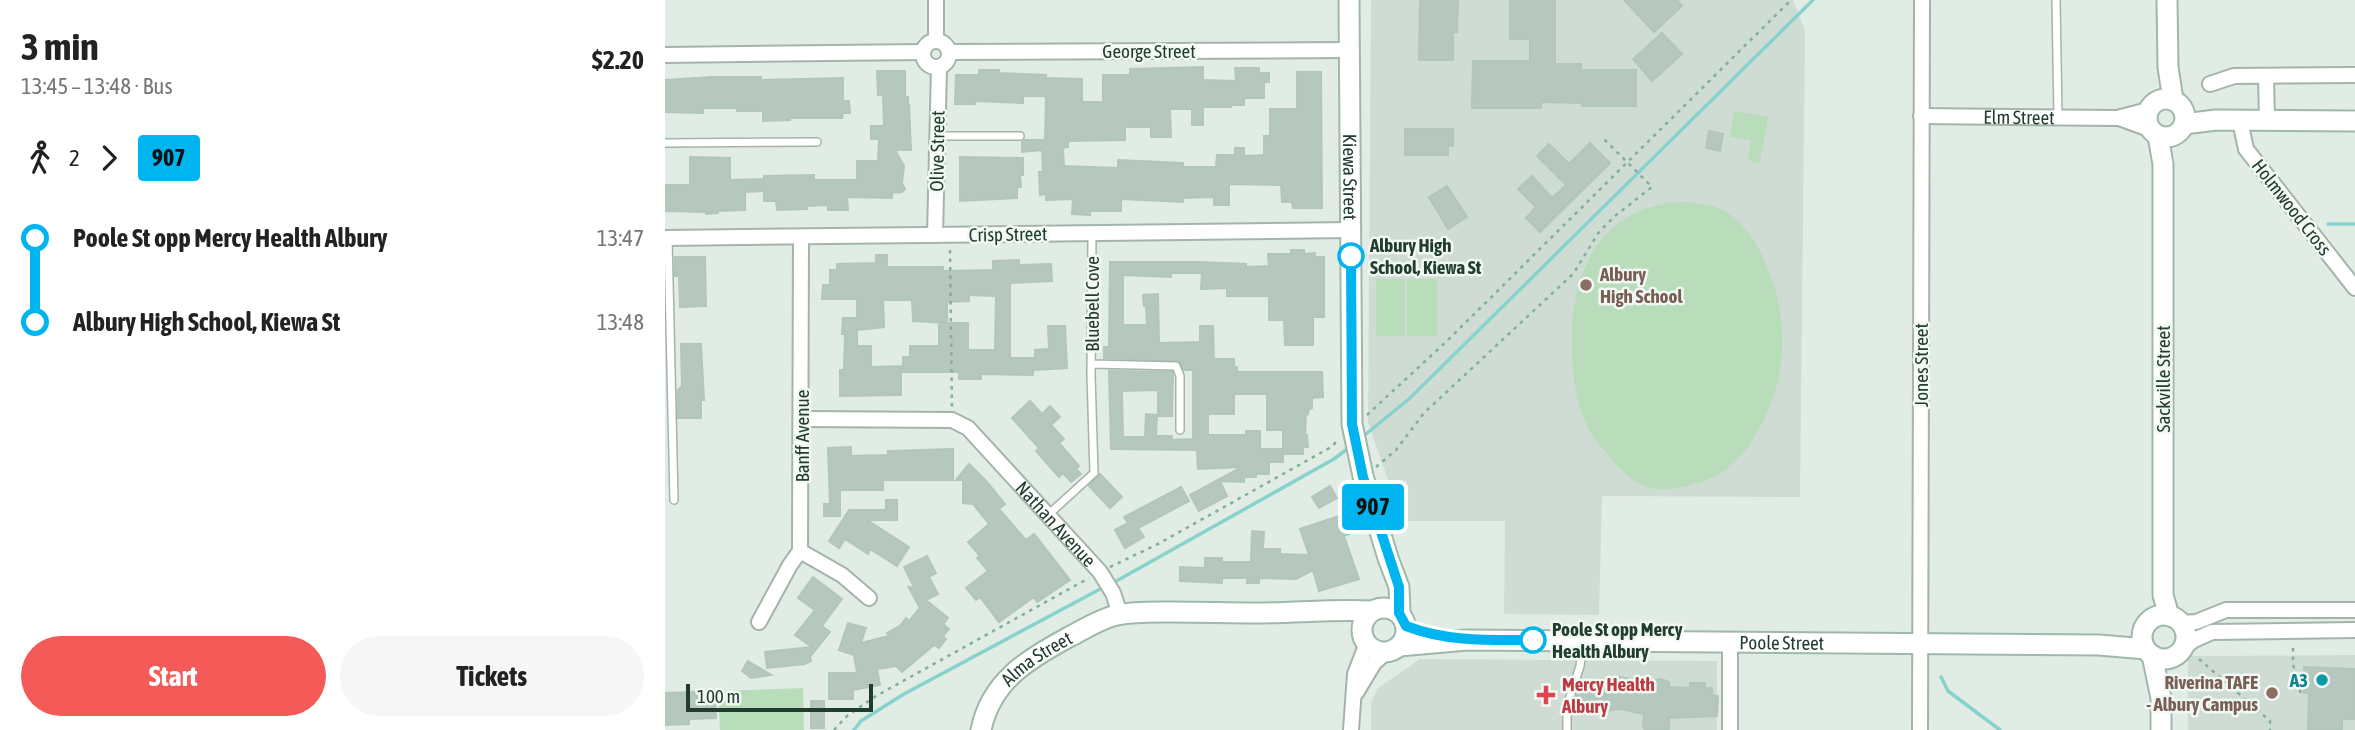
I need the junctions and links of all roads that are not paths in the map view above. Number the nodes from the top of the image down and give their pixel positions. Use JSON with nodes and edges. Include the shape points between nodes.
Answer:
{"nodes":[{"id":1,"x":936,"y":0,"type":"edge"},
{"id":2,"x":1349,"y":0,"type":"edge"},
{"id":3,"x":1922,"y":0,"type":"edge"},
{"id":4,"x":2056,"y":0,"type":"edge"},
{"id":5,"x":2167,"y":0,"type":"edge"},
{"id":6,"x":936,"y":40,"type":"junction"},
{"id":7,"x":1350,"y":50,"type":"junction"},
{"id":8,"x":923,"y":52,"type":"junction"},
{"id":9,"x":949,"y":52,"type":"junction"},
{"id":10,"x":665,"y":55,"type":"edge"},
{"id":11,"x":939,"y":66,"type":"junction"},
{"id":12,"x":2355,"y":75,"type":"edge"},
{"id":13,"x":2266,"y":76,"type":"junction"},
{"id":14,"x":2210,"y":84,"type":"dead end"},
{"id":15,"x":1921,"y":116,"type":"junction"},
{"id":16,"x":2058,"y":117,"type":"junction"},
{"id":17,"x":2165,"y":118,"type":"junction"},
{"id":18,"x":2241,"y":121,"type":"junction"},
{"id":19,"x":2267,"y":121,"type":"junction"},
{"id":20,"x":2355,"y":121,"type":"edge"},
{"id":21,"x":937,"y":136,"type":"junction"},
{"id":22,"x":1020,"y":136,"type":"dead end"},
{"id":23,"x":817,"y":142,"type":"dead end"},
{"id":24,"x":665,"y":143,"type":"edge"},
{"id":25,"x":1351,"y":230,"type":"junction"},
{"id":26,"x":1092,"y":233,"type":"junction"},
{"id":27,"x":936,"y":235,"type":"junction"},
{"id":28,"x":801,"y":237,"type":"junction"},
{"id":29,"x":666,"y":239,"type":"edge"},
{"id":30,"x":2355,"y":288,"type":"edge"},
{"id":31,"x":1092,"y":364,"type":"junction"},
{"id":32,"x":802,"y":419,"type":"junction"},
{"id":33,"x":1180,"y":430,"type":"dead end"},
{"id":34,"x":674,"y":500,"type":"dead end"},
{"id":35,"x":1048,"y":515,"type":"junction"},
{"id":36,"x":800,"y":551,"type":"junction"},
{"id":37,"x":1388,"y":558,"type":"junction"},
{"id":38,"x":869,"y":598,"type":"dead end"},
{"id":39,"x":1376,"y":609,"type":"junction"},
{"id":40,"x":2350,"y":610,"type":"edge"},
{"id":41,"x":1303,"y":613,"type":"junction"},
{"id":42,"x":1120,"y":614,"type":"junction"},
{"id":43,"x":1403,"y":620,"type":"junction"},
{"id":44,"x":759,"y":622,"type":"dead end"},
{"id":45,"x":2349,"y":630,"type":"edge"},
{"id":46,"x":1364,"y":636,"type":"junction"},
{"id":47,"x":1467,"y":639,"type":"junction"},
{"id":48,"x":1583,"y":640,"type":"junction"},
{"id":49,"x":2166,"y":640,"type":"junction"},
{"id":50,"x":1730,"y":642,"type":"junction"},
{"id":51,"x":1921,"y":644,"type":"junction"},
{"id":52,"x":1393,"y":649,"type":"junction"},
{"id":53,"x":1352,"y":702,"type":"junction"},
{"id":54,"x":981,"y":730,"type":"edge"},
{"id":55,"x":1351,"y":730,"type":"edge"},
{"id":56,"x":1567,"y":730,"type":"edge"},
{"id":57,"x":1730,"y":730,"type":"edge"},
{"id":58,"x":1920,"y":730,"type":"edge"},
{"id":59,"x":2161,"y":730,"type":"edge"}],
"edges":[{"from":1,"to":6,"type":"street"},
{"from":2,"to":7,"type":"street","name":"Kiewa Street"},
{"from":3,"to":15,"type":"street","name":"Jones Street"},
{"from":4,"to":16,"type":"lane"},
{"from":5,"to":17,"type":"street","name":"Sackville Street"},
{"from":6,"to":8,"type":"street"},
{"from":6,"to":9,"type":"street"},
{"from":7,"to":9,"type":"street","name":"George Street"},
{"from":7,"to":25,"type":"street","name":"Kiewa Street"},
{"from":8,"to":10,"type":"street"},
{"from":8,"to":11,"type":"street","via":[[927,64]]},
{"from":9,"to":11,"type":"street","via":[[946,63]]},
{"from":11,"to":21,"type":"street","name":"Olive Street"},
{"from":12,"to":13,"type":"street"},
{"from":13,"to":14,"type":"street","via":[[2234,76]]},
{"from":13,"to":19,"type":"street"},
{"from":15,"to":16,"type":"street","name":"Elm Street"},
{"from":15,"to":51,"type":"street","name":"Jones Street"},
{"from":16,"to":17,"type":"street","name":"Elm Street"},
{"from":17,"to":18,"type":"street","name":"Elm Street"},
{"from":17,"to":49,"type":"street","name":"Sackville Street"},
{"from":18,"to":19,"type":"street","name":"Elm Street"},
{"from":18,"to":30,"type":"street","name":"Holmwood Cross","via":[[2246,149]]},
{"from":19,"to":20,"type":"street","name":"Elm Street"},
{"from":21,"to":22,"type":"lane"},
{"from":21,"to":27,"type":"street","name":"Olive Street"},
{"from":23,"to":24,"type":"lane"},
{"from":25,"to":26,"type":"street","name":"Crisp Street"},
{"from":25,"to":37,"type":"street","name":"Kiewa Street","via":[[1353,427]]},
{"from":26,"to":27,"type":"street","name":"Crisp Street"},
{"from":26,"to":31,"type":"lane","name":"Bluebell Cove"},
{"from":27,"to":28,"type":"street","name":"Crisp Street"},
{"from":28,"to":29,"type":"street","name":"Crisp Street"},
{"from":28,"to":32,"type":"street","name":"Banff Avenue"},
{"from":29,"to":34,"type":"lane"},
{"from":31,"to":33,"type":"lane","via":[[1176,366]]},
{"from":31,"to":35,"type":"lane","name":"Bluebell Cove","via":[[1094,473]]},
{"from":32,"to":35,"type":"street","name":"Nathan Avenue","via":[[952,420],[975,434]]},
{"from":32,"to":36,"type":"street","name":"Banff Avenue"},
{"from":35,"to":42,"type":"street","name":"Nathan Avenue","via":[[1100,573]]},
{"from":36,"to":38,"type":"street","via":[[842,575]]},
{"from":36,"to":44,"type":"street"},
{"from":37,"to":39,"type":"street","name":"Kiewa Street","via":[[1388,583]]},
{"from":37,"to":43,"type":"street","name":"Kiewa Street","via":[[1399,587]]},
{"from":39,"to":41,"type":"street"},
{"from":39,"to":43,"type":"street","via":[[1387,607]]},
{"from":39,"to":46,"type":"street","via":[[1367,616]]},
{"from":40,"to":45,"type":"lane"},
{"from":40,"to":49,"type":"street","name":"Poole Street","via":[[2226,610]]},
{"from":41,"to":42,"type":"street"},
{"from":41,"to":46,"type":"street","via":[[1345,623]]},
{"from":42,"to":54,"type":"street","name":"Alma Street","via":[[1104,618],[1016,669],[988,706]]},
{"from":43,"to":47,"type":"street","name":"Poole Street","via":[[1433,635]]},
{"from":43,"to":52,"type":"street","via":[[1404,640]]},
{"from":45,"to":49,"type":"street","name":"Poole Street","via":[[2212,632],[2194,640]]},
{"from":46,"to":52,"type":"street","via":[[1372,648]]},
{"from":46,"to":53,"type":"street"},
{"from":47,"to":48,"type":"street","name":"Poole Street"},
{"from":47,"to":52,"type":"street","name":"Poole Street"},
{"from":48,"to":50,"type":"street","name":"Poole Street"},
{"from":48,"to":56,"type":"lane","via":[[1567,706]]},
{"from":49,"to":51,"type":"street","name":"Poole Street","via":[[2126,638],[2099,645]]},
{"from":49,"to":59,"type":"street"},
{"from":50,"to":51,"type":"street","name":"Poole Street"},
{"from":50,"to":57,"type":"street"},
{"from":51,"to":58,"type":"street","name":"Jones Street"},
{"from":52,"to":53,"type":"street","via":[[1364,677]]},
{"from":53,"to":55,"type":"street"}]}
